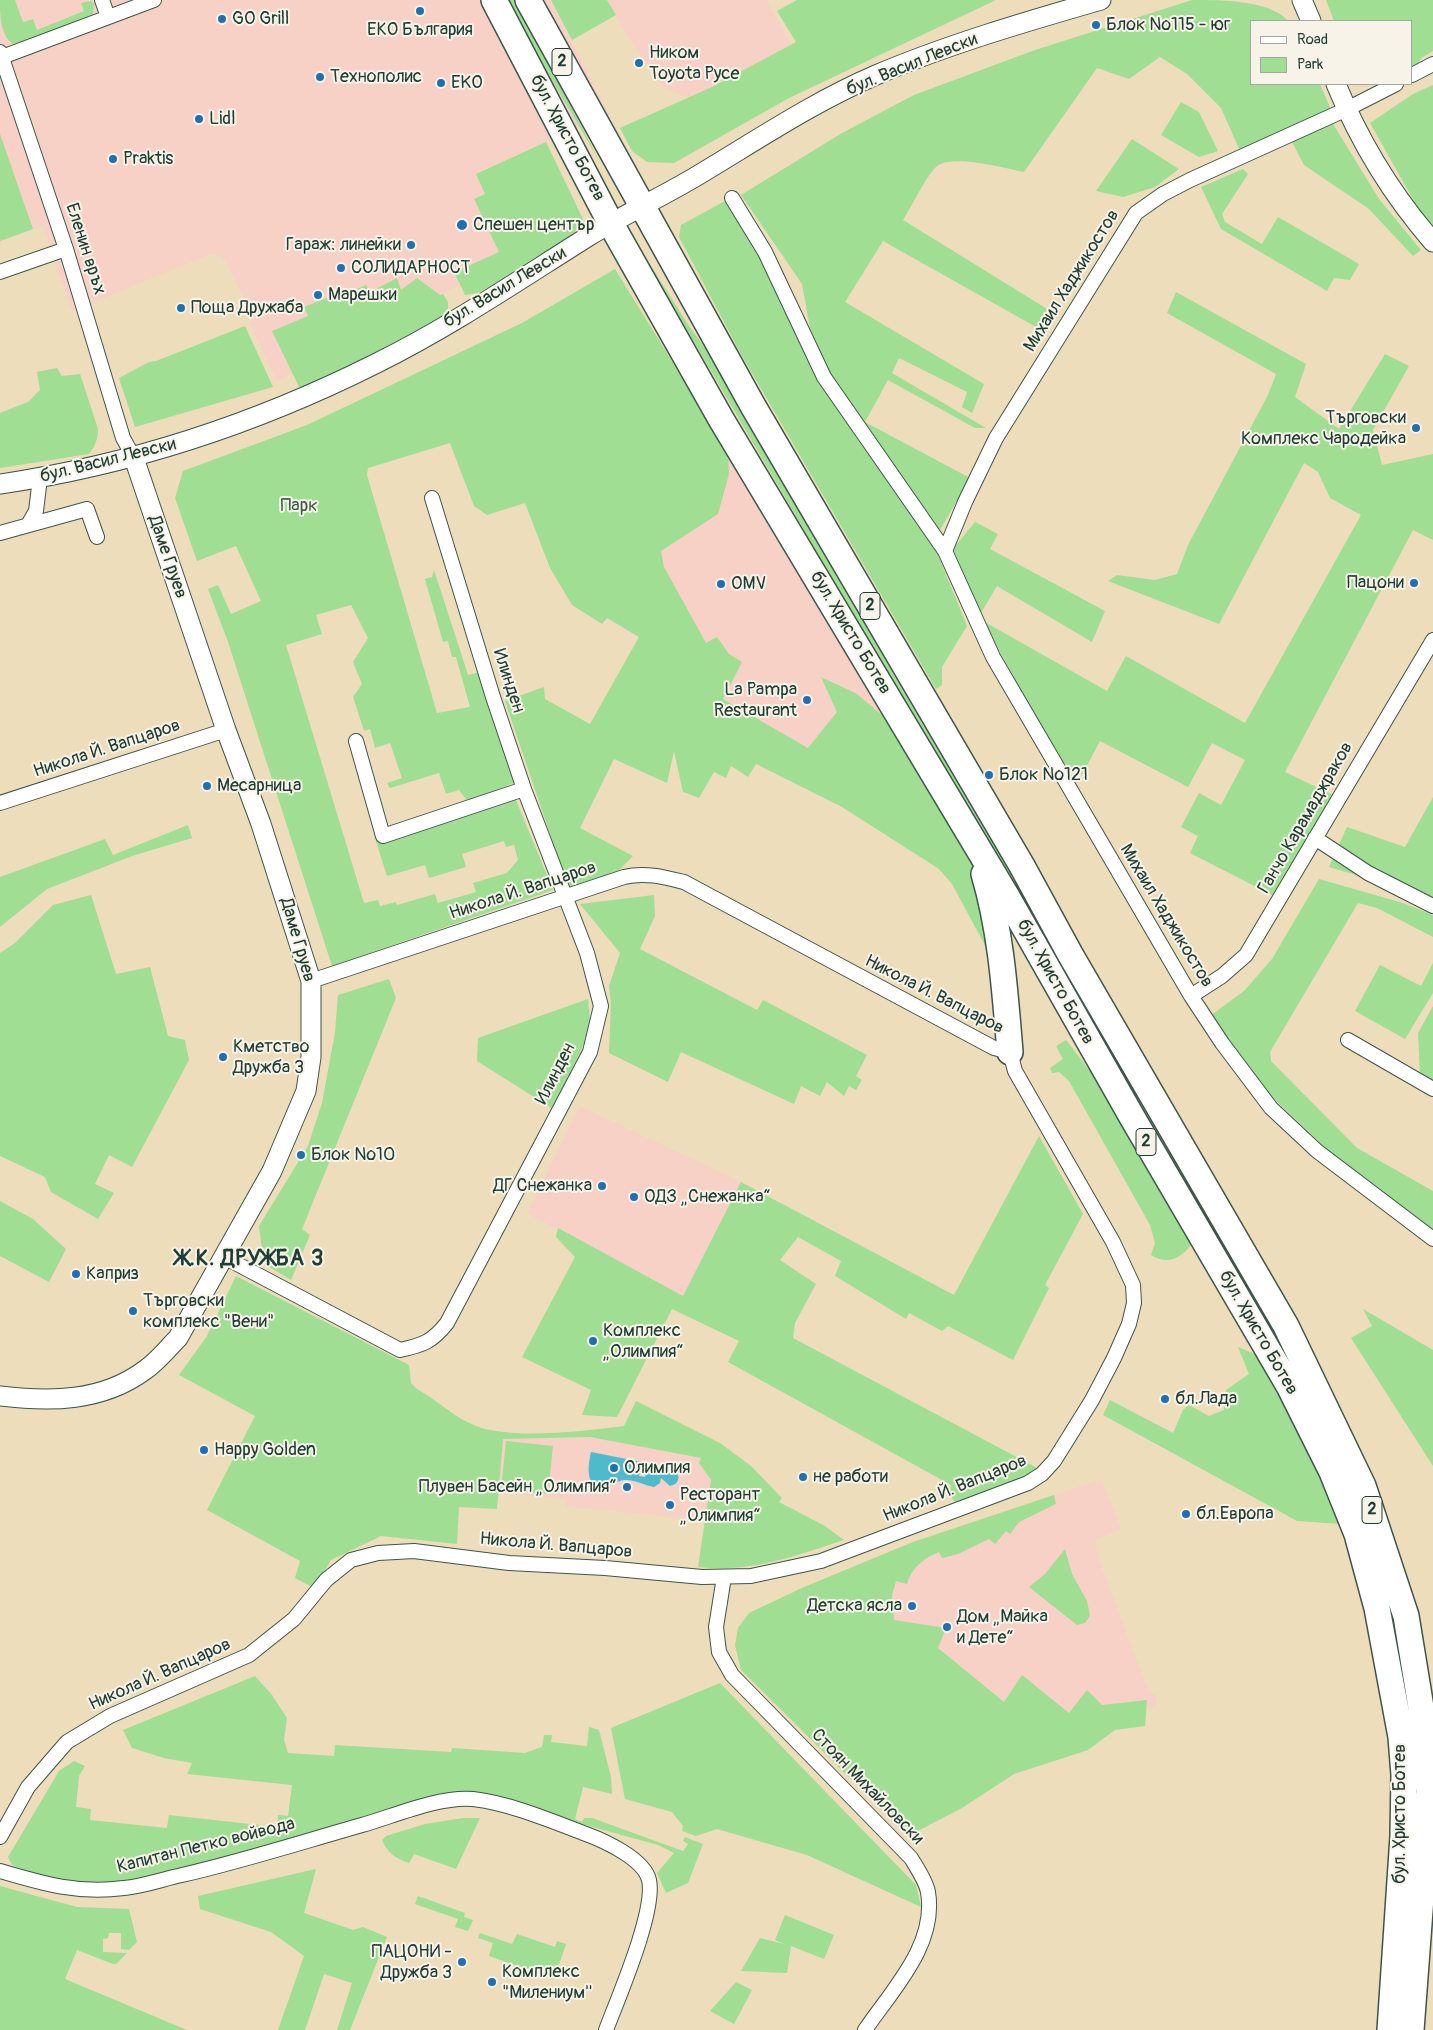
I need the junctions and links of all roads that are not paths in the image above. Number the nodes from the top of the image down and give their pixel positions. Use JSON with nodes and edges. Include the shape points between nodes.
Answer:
{"nodes":[{"id":1,"x":102,"y":0,"type":"edge"},
{"id":2,"x":154,"y":0,"type":"edge"},
{"id":3,"x":494,"y":0,"type":"edge"},
{"id":4,"x":528,"y":0,"type":"edge"},
{"id":5,"x":1101,"y":0,"type":"edge"},
{"id":6,"x":1302,"y":0,"type":"edge"},
{"id":7,"x":108,"y":17,"type":"junction"},
{"id":8,"x":1311,"y":20,"type":"edge"},
{"id":9,"x":1,"y":55,"type":"edge"},
{"id":10,"x":1433,"y":64,"type":"edge"},
{"id":11,"x":1413,"y":74,"type":"edge"},
{"id":12,"x":1336,"y":85,"type":"edge"},
{"id":13,"x":1394,"y":85,"type":"edge"},
{"id":14,"x":1347,"y":109,"type":"junction"},
{"id":15,"x":732,"y":198,"type":"dead end"},
{"id":16,"x":642,"y":206,"type":"junction"},
{"id":17,"x":611,"y":224,"type":"junction"},
{"id":18,"x":1433,"y":242,"type":"edge"},
{"id":19,"x":66,"y":249,"type":"junction"},
{"id":20,"x":0,"y":272,"type":"edge"},
{"id":21,"x":134,"y":458,"type":"junction"},
{"id":22,"x":40,"y":478,"type":"junction"},
{"id":23,"x":0,"y":484,"type":"edge"},
{"id":24,"x":432,"y":498,"type":"dead end"},
{"id":25,"x":28,"y":523,"type":"junction"},
{"id":26,"x":0,"y":533,"type":"edge"},
{"id":27,"x":97,"y":537,"type":"dead end"},
{"id":28,"x":945,"y":551,"type":"junction"},
{"id":29,"x":1433,"y":640,"type":"edge"},
{"id":30,"x":226,"y":730,"type":"junction"},
{"id":31,"x":356,"y":741,"type":"dead end"},
{"id":32,"x":524,"y":789,"type":"junction"},
{"id":33,"x":0,"y":803,"type":"edge"},
{"id":34,"x":1316,"y":838,"type":"junction"},
{"id":35,"x":975,"y":842,"type":"junction"},
{"id":36,"x":1022,"y":866,"type":"junction"},
{"id":37,"x":1006,"y":895,"type":"junction"},
{"id":38,"x":564,"y":896,"type":"junction"},
{"id":39,"x":1433,"y":906,"type":"edge"},
{"id":40,"x":1047,"y":911,"type":"junction"},
{"id":41,"x":996,"y":922,"type":"junction"},
{"id":42,"x":1001,"y":960,"type":"junction"},
{"id":43,"x":1043,"y":961,"type":"junction"},
{"id":44,"x":311,"y":981,"type":"junction"},
{"id":45,"x":1191,"y":996,"type":"junction"},
{"id":46,"x":1348,"y":1040,"type":"dead end"},
{"id":47,"x":1010,"y":1052,"type":"junction"},
{"id":48,"x":1433,"y":1089,"type":"edge"},
{"id":49,"x":1433,"y":1239,"type":"edge"},
{"id":50,"x":224,"y":1257,"type":"junction"},
{"id":51,"x":0,"y":1396,"type":"edge"},
{"id":52,"x":724,"y":1577,"type":"junction"},
{"id":53,"x":0,"y":1837,"type":"edge"},
{"id":54,"x":0,"y":1871,"type":"edge"},
{"id":55,"x":606,"y":2030,"type":"edge"},
{"id":56,"x":865,"y":2030,"type":"edge"},
{"id":57,"x":1390,"y":2030,"type":"edge"},
{"id":58,"x":1411,"y":2030,"type":"edge"}],
"edges":[{"from":1,"to":7,"type":"street"},
{"from":2,"to":7,"type":"street"},
{"from":3,"to":17,"type":"highway","name":"бул. Христо Ботев","number":"2"},
{"from":4,"to":16,"type":"highway","name":"бул. Христо Ботев","number":"2"},
{"from":5,"to":16,"type":"main road","name":"бул. Васил Левски","via":[[1045,16],[876,75]]},
{"from":6,"to":8,"type":"main road"},
{"from":7,"to":9,"type":"street"},
{"from":9,"to":19,"type":"street","name":"Еленин връх"},
{"from":10,"to":11,"type":"street"},
{"from":12,"to":14,"type":"main road"},
{"from":13,"to":14,"type":"street","name":"Михаил Хаджикостов"},
{"from":14,"to":18,"type":"main road","via":[[1413,219]]},
{"from":14,"to":28,"type":"street","name":"Михаил Хаджикостов","via":[[1190,180],[1136,213],[996,438]]},
{"from":15,"to":28,"type":"street","name":"Михаил Хаджикостов","via":[[765,252],[824,377]]},
{"from":16,"to":17,"type":"main road","name":"бул. Васил Левски"},
{"from":16,"to":36,"type":"highway","name":"бул. Христо Ботев","number":"2","via":[[753,406]]},
{"from":17,"to":21,"type":"main road","name":"бул. Васил Левски","via":[[376,364],[287,404]]},
{"from":17,"to":35,"type":"highway","name":"бул. Христо Ботев","number":"2","via":[[721,419]]},
{"from":19,"to":20,"type":"street"},
{"from":19,"to":21,"type":"street","name":"Еленин връх","via":[[123,438]]},
{"from":21,"to":22,"type":"main road","name":"бул. Васил Левски"},
{"from":21,"to":30,"type":"main road","name":"Даме Груев"},
{"from":22,"to":23,"type":"main road","name":"бул. Васил Левски"},
{"from":22,"to":25,"type":"street","via":[[36,511]]},
{"from":24,"to":32,"type":"street","name":"Илинден"},
{"from":25,"to":26,"type":"street"},
{"from":25,"to":27,"type":"street","via":[[87,509]]},
{"from":28,"to":45,"type":"street","name":"Михаил Хаджикостов","via":[[993,657]]},
{"from":29,"to":34,"type":"street","name":"Ганчо Карамаджраков"},
{"from":30,"to":33,"type":"street","name":"Никола Й. Вапцаров"},
{"from":30,"to":44,"type":"main road","name":"Даме Груев","via":[[261,824]]},
{"from":31,"to":32,"type":"street","via":[[383,836]]},
{"from":32,"to":38,"type":"street","name":"Илинден"},
{"from":34,"to":39,"type":"street","via":[[1368,872]]},
{"from":34,"to":45,"type":"street","name":"Ганчо Карамаджраков","via":[[1246,955]]},
{"from":35,"to":37,"type":"highway","name":"бул. Христо Ботев","number":"2"},
{"from":35,"to":41,"type":"highway"},
{"from":36,"to":37,"type":"highway","via":[[1018,880]]},
{"from":36,"to":40,"type":"highway","name":"бул. Христо Ботев","number":"2"},
{"from":37,"to":40,"type":"highway","via":[[1023,893]]},
{"from":37,"to":41,"type":"highway"},
{"from":37,"to":43,"type":"highway","name":"бул. Христо Ботев","number":"2"},
{"from":38,"to":44,"type":"street","name":"Никола Й. Вапцаров"},
{"from":38,"to":47,"type":"street","name":"Никола Й. Вапцаров","via":[[637,874],[684,882],[999,1051]]},
{"from":38,"to":50,"type":"street","name":"Илинден","via":[[587,953],[602,1006],[590,1052],[447,1324],[438,1335],[426,1344],[400,1350]]},
{"from":40,"to":58,"type":"highway","name":"бул. Христо Ботев","number":"2","via":[[1286,1326],[1352,1462],[1385,1549],[1406,1616],[1426,1738],[1429,1791]]},
{"from":41,"to":42,"type":"highway"},
{"from":42,"to":43,"type":"highway","via":[[1006,954],[1021,949],[1029,950]]},
{"from":42,"to":47,"type":"highway"},
{"from":43,"to":57,"type":"highway","name":"бул. Христо Ботев","number":"2","via":[[1301,1407],[1332,1472],[1356,1534],[1387,1650],[1404,1775],[1400,1894]]},
{"from":44,"to":50,"type":"main road","name":"Даме Груев","via":[[311,1056],[306,1091],[272,1171]]},
{"from":45,"to":49,"type":"street","name":"Михаил Хаджикостов","via":[[1270,1108],[1317,1151]]},
{"from":46,"to":48,"type":"street"},
{"from":47,"to":52,"type":"street","name":"Никола Й. Вапцаров","via":[[1015,1071],[1114,1242],[1133,1285],[1134,1304],[1128,1324],[1092,1400],[1054,1461],[1028,1483],[820,1561],[751,1576]]},
{"from":50,"to":51,"type":"main road","name":"Даме Груев","via":[[178,1338],[144,1371],[76,1399]]},
{"from":52,"to":53,"type":"street","name":"Никола Й. Вапцаров","via":[[509,1563],[414,1551],[378,1553],[351,1560],[331,1574],[294,1619],[249,1656],[110,1716],[66,1742],[28,1787]]},
{"from":52,"to":56,"type":"street","name":"Стоян Михайловски","via":[[716,1627],[719,1652],[732,1675],[911,1858],[928,1891],[929,1920],[921,1946]]},
{"from":54,"to":55,"type":"street","name":"Капитан Петко войвода","via":[[72,1890],[126,1888],[252,1858],[438,1803],[472,1799],[560,1824],[596,1838],[625,1854],[649,1878],[650,1892],[635,1952]]}]}
